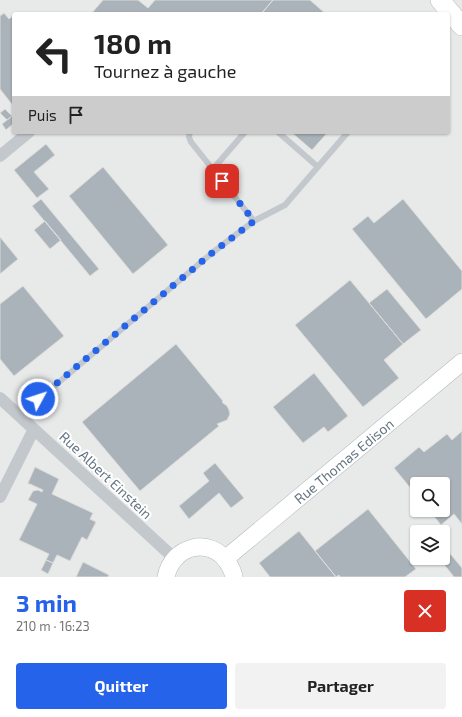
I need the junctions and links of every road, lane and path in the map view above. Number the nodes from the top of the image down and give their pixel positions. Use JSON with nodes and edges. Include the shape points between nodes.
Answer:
{"nodes":[{"id":1,"x":441,"y":1,"type":"edge"},
{"id":2,"x":449,"y":12,"type":"edge"},
{"id":3,"x":450,"y":14,"type":"edge"},
{"id":4,"x":459,"y":27,"type":"edge"},
{"id":5,"x":26,"y":134,"type":"edge"},
{"id":6,"x":190,"y":134,"type":"edge"},
{"id":7,"x":243,"y":134,"type":"edge"},
{"id":8,"x":280,"y":134,"type":"edge"},
{"id":9,"x":346,"y":134,"type":"edge"},
{"id":10,"x":0,"y":156,"type":"edge"},
{"id":11,"x":318,"y":167,"type":"junction"},
{"id":12,"x":212,"y":169,"type":"junction"},
{"id":13,"x":254,"y":221,"type":"junction"},
{"id":14,"x":462,"y":362,"type":"edge"},
{"id":15,"x":0,"y":398,"type":"edge"},
{"id":16,"x":20,"y":415,"type":"junction"},
{"id":17,"x":34,"y":429,"type":"junction"},
{"id":18,"x":0,"y":497,"type":"edge"},
{"id":19,"x":174,"y":558,"type":"junction"},
{"id":20,"x":225,"y":559,"type":"junction"},
{"id":21,"x":166,"y":577,"type":"edge"},
{"id":22,"x":234,"y":577,"type":"edge"}],
"edges":[{"from":1,"to":2,"type":"main road"},
{"from":3,"to":4,"type":"main road"},
{"from":5,"to":10,"type":"street"},
{"from":6,"to":12,"type":"lane","via":[[191,142]]},
{"from":7,"to":12,"type":"lane"},
{"from":8,"to":11,"type":"lane"},
{"from":9,"to":11,"type":"lane"},
{"from":11,"to":13,"type":"lane","via":[[285,205]]},
{"from":12,"to":13,"type":"lane"},
{"from":13,"to":16,"type":"lane","via":[[212,253]]},
{"from":14,"to":20,"type":"street","name":"Rue Thomas Edison"},
{"from":15,"to":16,"type":"street","name":"Rue Albert Einstein"},
{"from":16,"to":17,"type":"street","name":"Rue Albert Einstein"},
{"from":17,"to":18,"type":"street"},
{"from":17,"to":19,"type":"street","name":"Rue Albert Einstein"},
{"from":19,"to":20,"type":"street","via":[[190,548],[202,547],[219,552]]},
{"from":19,"to":21,"type":"street","via":[[167,569]]},
{"from":20,"to":22,"type":"street"}]}
